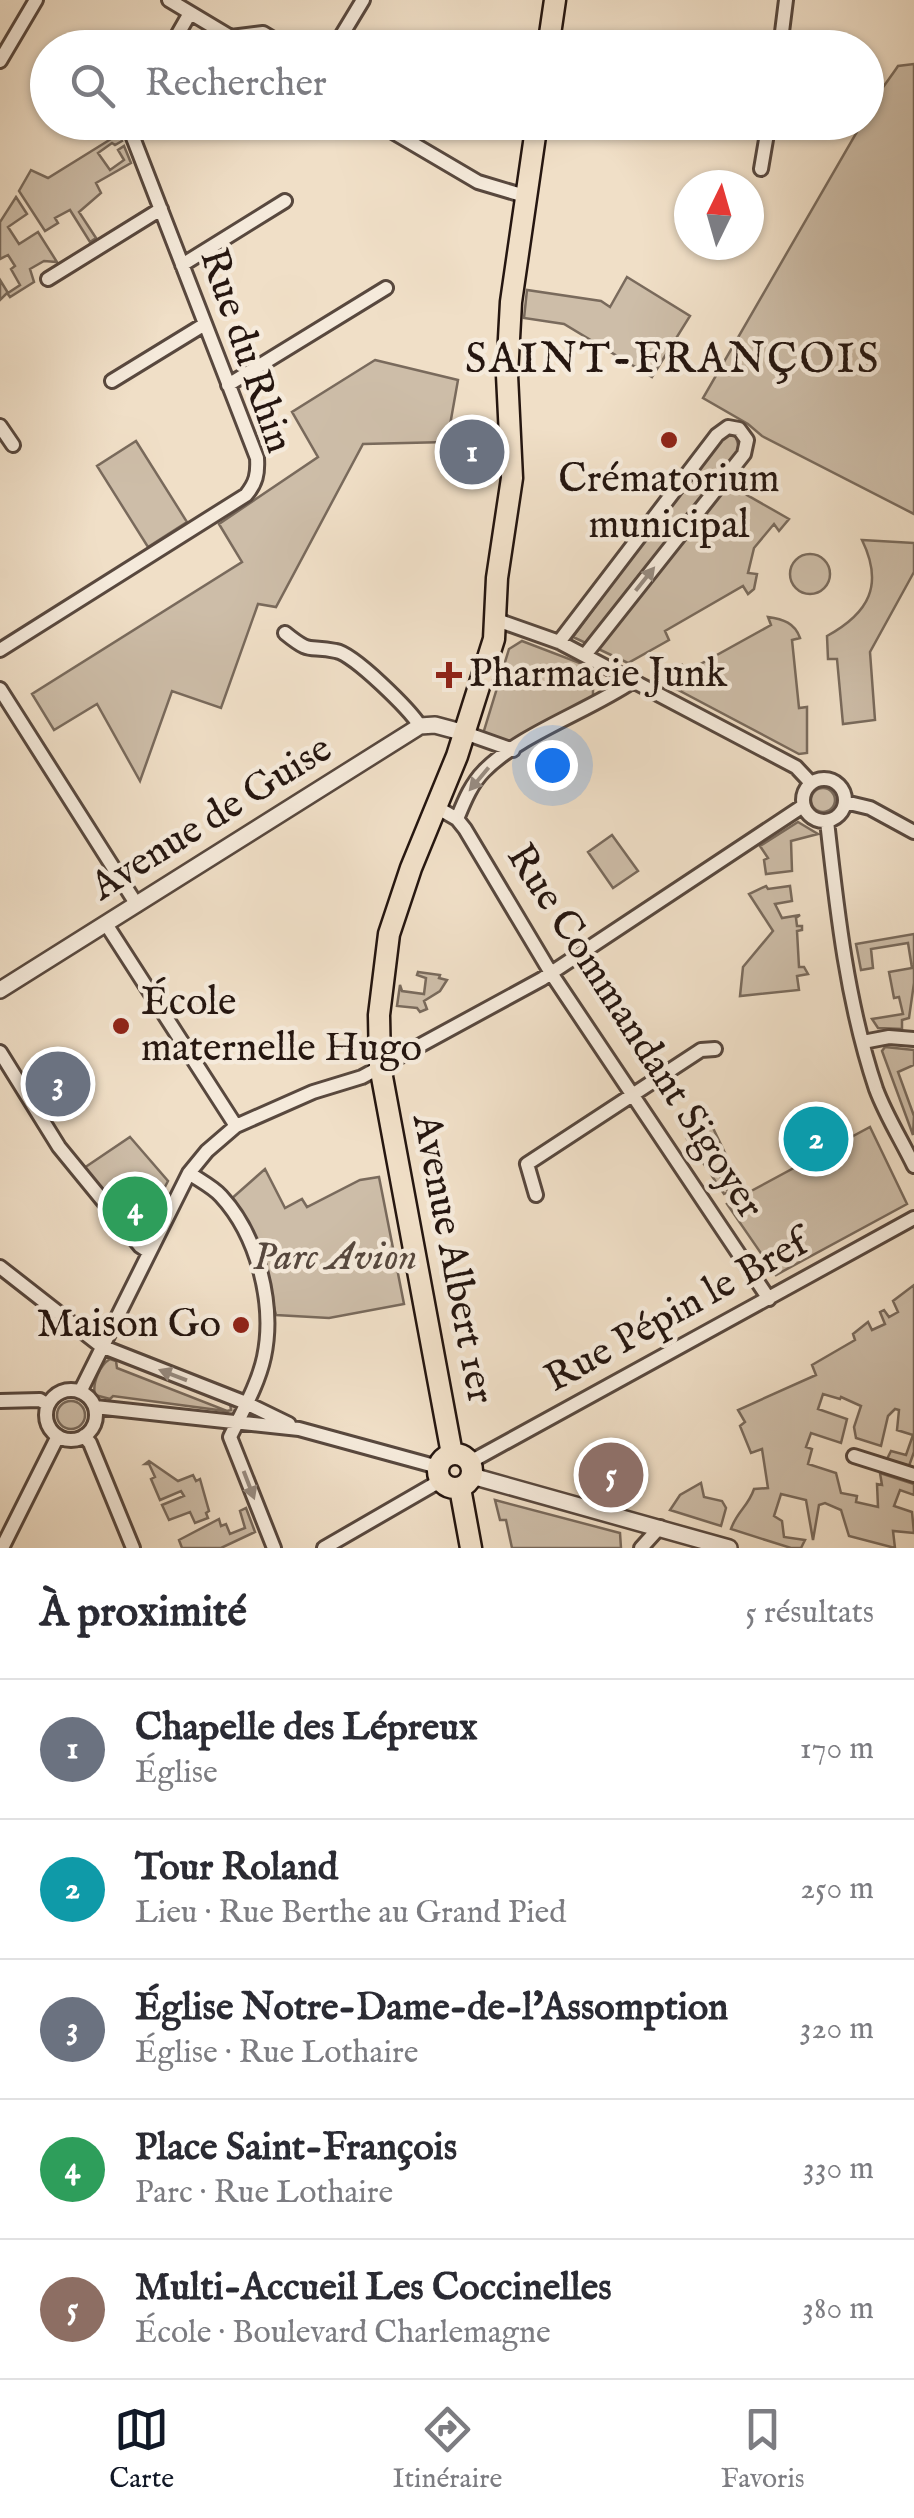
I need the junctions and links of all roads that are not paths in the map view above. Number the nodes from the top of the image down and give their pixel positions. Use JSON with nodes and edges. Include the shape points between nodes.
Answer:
{"nodes":[{"id":1,"x":36,"y":0,"type":"edge"},
{"id":2,"x":169,"y":0,"type":"edge"},
{"id":3,"x":363,"y":0,"type":"edge"},
{"id":4,"x":555,"y":0,"type":"edge"},
{"id":5,"x":786,"y":0,"type":"edge"},
{"id":6,"x":190,"y":12,"type":"junction"},
{"id":7,"x":180,"y":30,"type":"edge"},
{"id":8,"x":220,"y":30,"type":"edge"},
{"id":9,"x":345,"y":30,"type":"edge"},
{"id":10,"x":551,"y":30,"type":"edge"},
{"id":11,"x":782,"y":30,"type":"edge"},
{"id":12,"x":0,"y":61,"type":"edge"},
{"id":13,"x":135,"y":140,"type":"edge"},
{"id":14,"x":533,"y":140,"type":"edge"},
{"id":15,"x":766,"y":140,"type":"edge"},
{"id":16,"x":407,"y":141,"type":"edge"},
{"id":17,"x":761,"y":169,"type":"dead end"},
{"id":18,"x":525,"y":196,"type":"junction"},
{"id":19,"x":285,"y":201,"type":"dead end"},
{"id":20,"x":161,"y":209,"type":"junction"},
{"id":21,"x":182,"y":265,"type":"junction"},
{"id":22,"x":48,"y":278,"type":"dead end"},
{"id":23,"x":386,"y":288,"type":"dead end"},
{"id":24,"x":205,"y":324,"type":"junction"},
{"id":25,"x":112,"y":382,"type":"dead end"},
{"id":26,"x":228,"y":385,"type":"junction"},
{"id":27,"x":0,"y":426,"type":"edge"},
{"id":28,"x":14,"y":445,"type":"dead end"},
{"id":29,"x":494,"y":619,"type":"junction"},
{"id":30,"x":285,"y":633,"type":"dead end"},
{"id":31,"x":558,"y":642,"type":"junction"},
{"id":32,"x":0,"y":650,"type":"edge"},
{"id":33,"x":584,"y":655,"type":"junction"},
{"id":34,"x":633,"y":680,"type":"junction"},
{"id":35,"x":0,"y":689,"type":"edge"},
{"id":36,"x":420,"y":726,"type":"junction"},
{"id":37,"x":465,"y":733,"type":"junction"},
{"id":38,"x":513,"y":750,"type":"junction"},
{"id":39,"x":812,"y":783,"type":"junction"},
{"id":40,"x":845,"y":802,"type":"junction"},
{"id":41,"x":803,"y":806,"type":"junction"},
{"id":42,"x":438,"y":808,"type":"junction"},
{"id":43,"x":458,"y":819,"type":"junction"},
{"id":44,"x":827,"y":822,"type":"junction"},
{"id":45,"x":914,"y":832,"type":"edge"},
{"id":46,"x":137,"y":905,"type":"junction"},
{"id":47,"x":106,"y":924,"type":"junction"},
{"id":48,"x":551,"y":974,"type":"junction"},
{"id":49,"x":0,"y":990,"type":"edge"},
{"id":50,"x":914,"y":1039,"type":"edge"},
{"id":51,"x":863,"y":1042,"type":"junction"},
{"id":52,"x":715,"y":1049,"type":"dead end"},
{"id":53,"x":0,"y":1052,"type":"edge"},
{"id":54,"x":380,"y":1066,"type":"junction"},
{"id":55,"x":634,"y":1097,"type":"junction"},
{"id":56,"x":236,"y":1126,"type":"junction"},
{"id":57,"x":914,"y":1166,"type":"edge"},
{"id":58,"x":189,"y":1173,"type":"junction"},
{"id":59,"x":536,"y":1195,"type":"dead end"},
{"id":60,"x":914,"y":1218,"type":"edge"},
{"id":61,"x":149,"y":1252,"type":"junction"},
{"id":62,"x":0,"y":1266,"type":"edge"},
{"id":63,"x":769,"y":1299,"type":"junction"},
{"id":64,"x":101,"y":1346,"type":"junction"},
{"id":65,"x":80,"y":1392,"type":"junction"},
{"id":66,"x":0,"y":1401,"type":"edge"},
{"id":67,"x":246,"y":1403,"type":"junction"},
{"id":68,"x":48,"y":1405,"type":"junction"},
{"id":69,"x":95,"y":1407,"type":"junction"},
{"id":70,"x":237,"y":1422,"type":"junction"},
{"id":71,"x":299,"y":1429,"type":"junction"},
{"id":72,"x":58,"y":1436,"type":"junction"},
{"id":73,"x":84,"y":1436,"type":"junction"},
{"id":74,"x":854,"y":1456,"type":"dead end"},
{"id":75,"x":456,"y":1471,"type":"junction"},
{"id":76,"x":914,"y":1475,"type":"edge"},
{"id":77,"x":660,"y":1526,"type":"junction"},
{"id":78,"x":2,"y":1548,"type":"edge"},
{"id":79,"x":133,"y":1548,"type":"edge"},
{"id":80,"x":274,"y":1548,"type":"edge"},
{"id":81,"x":324,"y":1548,"type":"edge"},
{"id":82,"x":471,"y":1548,"type":"edge"},
{"id":83,"x":641,"y":1548,"type":"edge"},
{"id":84,"x":729,"y":1548,"type":"edge"}],
"edges":[{"from":1,"to":12,"type":"street"},
{"from":2,"to":6,"type":"street"},
{"from":3,"to":9,"type":"street"},
{"from":4,"to":10,"type":"main road"},
{"from":5,"to":11,"type":"street"},
{"from":6,"to":7,"type":"street"},
{"from":6,"to":8,"type":"street"},
{"from":13,"to":20,"type":"street","name":"Rue du Rhin"},
{"from":14,"to":18,"type":"main road","name":"Avenue Albert 1er"},
{"from":15,"to":17,"type":"street"},
{"from":16,"to":18,"type":"street","via":[[478,182]]},
{"from":18,"to":29,"type":"main road","name":"Avenue Albert 1er","via":[[510,329],[512,480]]},
{"from":19,"to":21,"type":"street"},
{"from":20,"to":21,"type":"street","name":"Rue du Rhin"},
{"from":20,"to":22,"type":"street"},
{"from":21,"to":24,"type":"street","name":"Rue du Rhin"},
{"from":23,"to":26,"type":"street"},
{"from":24,"to":25,"type":"street"},
{"from":24,"to":26,"type":"street","name":"Rue du Rhin"},
{"from":26,"to":32,"type":"street","name":"Rue du Rhin","via":[[256,458],[254,485],[246,495]]},
{"from":27,"to":28,"type":"street"},
{"from":29,"to":31,"type":"street"},
{"from":29,"to":37,"type":"main road","name":"Avenue Albert 1er"},
{"from":30,"to":36,"type":"street","via":[[307,650],[340,650]]},
{"from":31,"to":33,"type":"street"},
{"from":33,"to":31,"type":"street","one_way":true,"via":[[744,454],[746,435],[735,427],[725,428]]},
{"from":33,"to":34,"type":"street"},
{"from":34,"to":38,"type":"street"},
{"from":34,"to":39,"type":"street","via":[[796,767]]},
{"from":35,"to":46,"type":"street"},
{"from":36,"to":37,"type":"street"},
{"from":36,"to":46,"type":"street","name":"Avenue de Guise"},
{"from":37,"to":38,"type":"street"},
{"from":37,"to":42,"type":"main road","name":"Avenue Albert 1er"},
{"from":38,"to":43,"type":"street","one_way":true,"via":[[484,770]]},
{"from":39,"to":40,"type":"street","via":[[835,782]]},
{"from":39,"to":41,"type":"street"},
{"from":40,"to":44,"type":"street"},
{"from":40,"to":45,"type":"street"},
{"from":41,"to":44,"type":"street","via":[[810,817]]},
{"from":41,"to":48,"type":"street"},
{"from":42,"to":43,"type":"street","name":"Rue Commandant Sigoyer"},
{"from":42,"to":54,"type":"main road","name":"Avenue Albert 1er","via":[[386,946]]},
{"from":43,"to":48,"type":"street","name":"Rue Commandant Sigoyer"},
{"from":44,"to":51,"type":"street"},
{"from":46,"to":47,"type":"street","name":"Avenue de Guise"},
{"from":47,"to":49,"type":"street","name":"Avenue de Guise"},
{"from":47,"to":56,"type":"street"},
{"from":48,"to":54,"type":"street"},
{"from":48,"to":55,"type":"street","name":"Rue Commandant Sigoyer"},
{"from":50,"to":51,"type":"street"},
{"from":51,"to":57,"type":"street","via":[[877,1092]]},
{"from":52,"to":55,"type":"street","via":[[701,1050]]},
{"from":53,"to":61,"type":"street","via":[[58,1147]]},
{"from":54,"to":56,"type":"street"},
{"from":54,"to":75,"type":"main road","name":"Avenue Albert 1er"},
{"from":55,"to":59,"type":"street","via":[[527,1164]]},
{"from":55,"to":63,"type":"street","name":"Rue Commandant Sigoyer"},
{"from":56,"to":58,"type":"street"},
{"from":58,"to":61,"type":"street"},
{"from":58,"to":67,"type":"street","via":[[220,1194],[244,1228],[262,1282],[268,1324],[263,1361]]},
{"from":60,"to":63,"type":"street","name":"Rue Pépin le Bref"},
{"from":61,"to":64,"type":"street"},
{"from":62,"to":64,"type":"street"},
{"from":63,"to":75,"type":"street","name":"Rue Pépin le Bref"},
{"from":64,"to":65,"type":"street"},
{"from":67,"to":64,"type":"street","one_way":true},
{"from":65,"to":68,"type":"street","via":[[62,1392]]},
{"from":65,"to":69,"type":"street"},
{"from":66,"to":68,"type":"street"},
{"from":67,"to":70,"type":"street"},
{"from":67,"to":71,"type":"street"},
{"from":68,"to":72,"type":"street","via":[[48,1422]]},
{"from":69,"to":70,"type":"street"},
{"from":69,"to":73,"type":"street","via":[[95,1424]]},
{"from":70,"to":71,"type":"street"},
{"from":70,"to":80,"type":"street","one_way":true,"via":[[230,1437]]},
{"from":71,"to":75,"type":"street"},
{"from":72,"to":73,"type":"street"},
{"from":72,"to":78,"type":"street"},
{"from":73,"to":79,"type":"street"},
{"from":74,"to":76,"type":"street"},
{"from":75,"to":77,"type":"street"},
{"from":75,"to":81,"type":"street","name":"Rue Pépin le Bref"},
{"from":75,"to":82,"type":"main road","name":"Avenue Albert 1er"},
{"from":77,"to":83,"type":"street"},
{"from":77,"to":84,"type":"street"}]}
